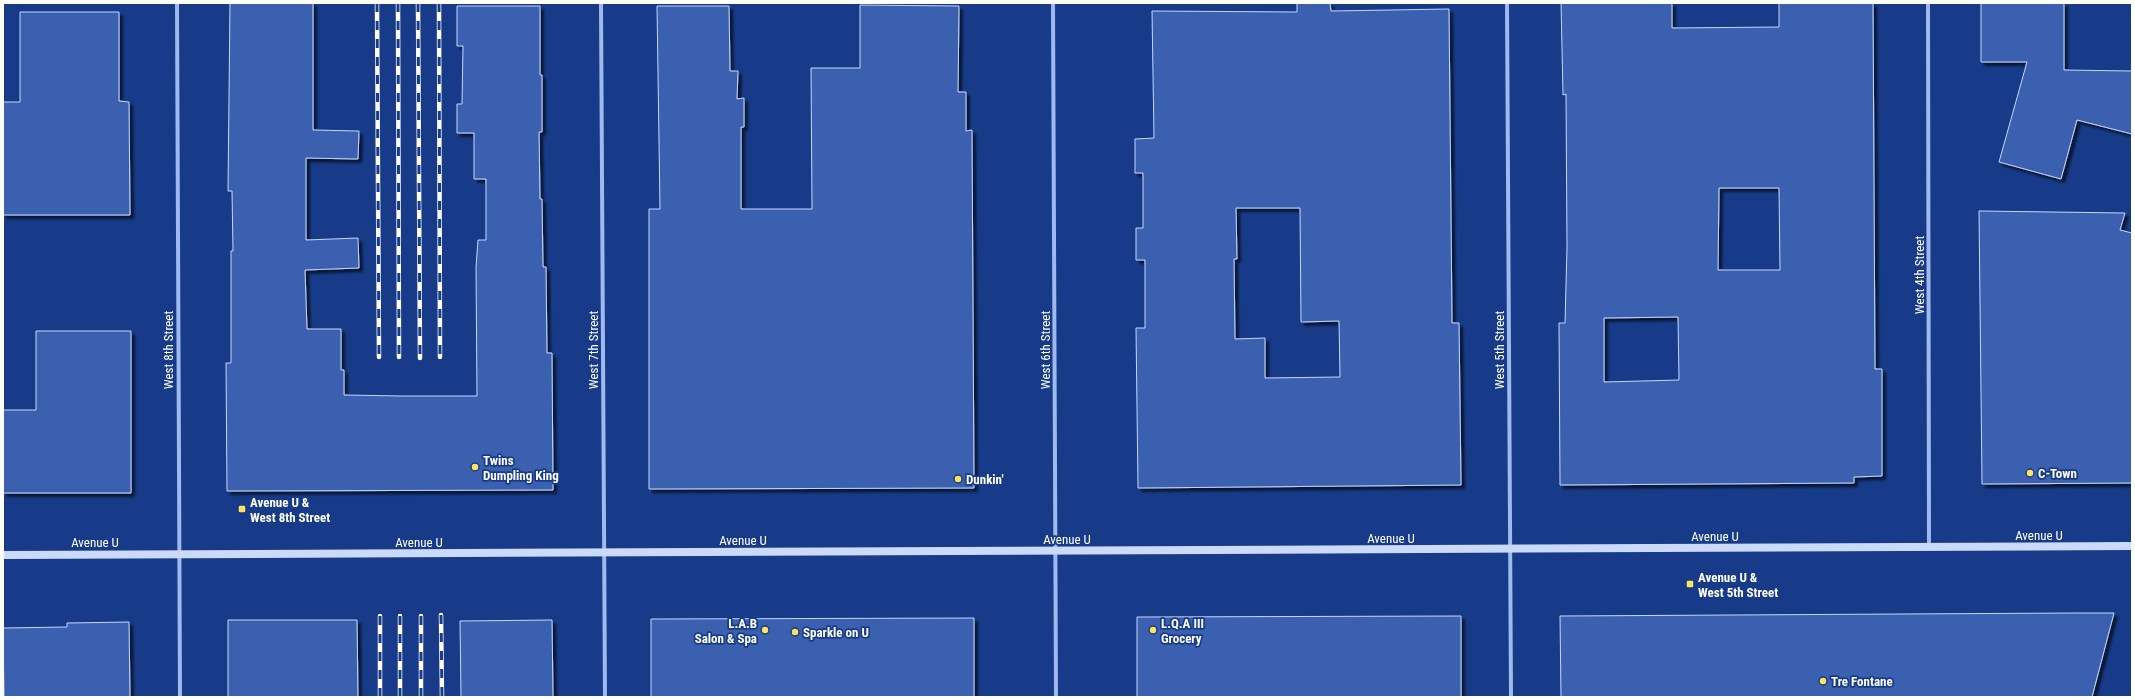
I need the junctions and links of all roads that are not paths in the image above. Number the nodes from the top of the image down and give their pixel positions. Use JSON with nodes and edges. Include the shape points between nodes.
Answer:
{"nodes":[{"id":1,"x":177,"y":3,"type":"edge"},
{"id":2,"x":601,"y":3,"type":"edge"},
{"id":3,"x":1053,"y":3,"type":"edge"},
{"id":4,"x":1508,"y":3,"type":"edge"},
{"id":5,"x":1928,"y":3,"type":"edge"},
{"id":6,"x":2132,"y":546,"type":"edge"},
{"id":7,"x":1929,"y":547,"type":"junction"},
{"id":8,"x":1509,"y":549,"type":"junction"},
{"id":9,"x":1055,"y":551,"type":"junction"},
{"id":10,"x":604,"y":552,"type":"junction"},
{"id":11,"x":179,"y":554,"type":"junction"},
{"id":12,"x":3,"y":555,"type":"edge"},
{"id":13,"x":180,"y":697,"type":"edge"},
{"id":14,"x":605,"y":697,"type":"edge"},
{"id":15,"x":1056,"y":697,"type":"edge"},
{"id":16,"x":1511,"y":697,"type":"edge"}],
"edges":[{"from":1,"to":11,"type":"street","name":"West 8th Street"},
{"from":2,"to":10,"type":"street","name":"West 7th Street"},
{"from":3,"to":9,"type":"street","name":"West 6th Street"},
{"from":4,"to":8,"type":"street","name":"West 5th Street"},
{"from":5,"to":7,"type":"street","name":"West 4th Street"},
{"from":6,"to":7,"type":"main road","name":"Avenue U"},
{"from":7,"to":8,"type":"main road","name":"Avenue U"},
{"from":8,"to":9,"type":"main road","name":"Avenue U"},
{"from":8,"to":16,"type":"street","name":"West 5th Street"},
{"from":9,"to":10,"type":"main road","name":"Avenue U"},
{"from":9,"to":15,"type":"street","name":"West 6th Street"},
{"from":10,"to":11,"type":"main road","name":"Avenue U"},
{"from":10,"to":14,"type":"street","name":"West 7th Street"},
{"from":11,"to":12,"type":"main road","name":"Avenue U"},
{"from":11,"to":13,"type":"street","name":"West 8th Street"}]}
